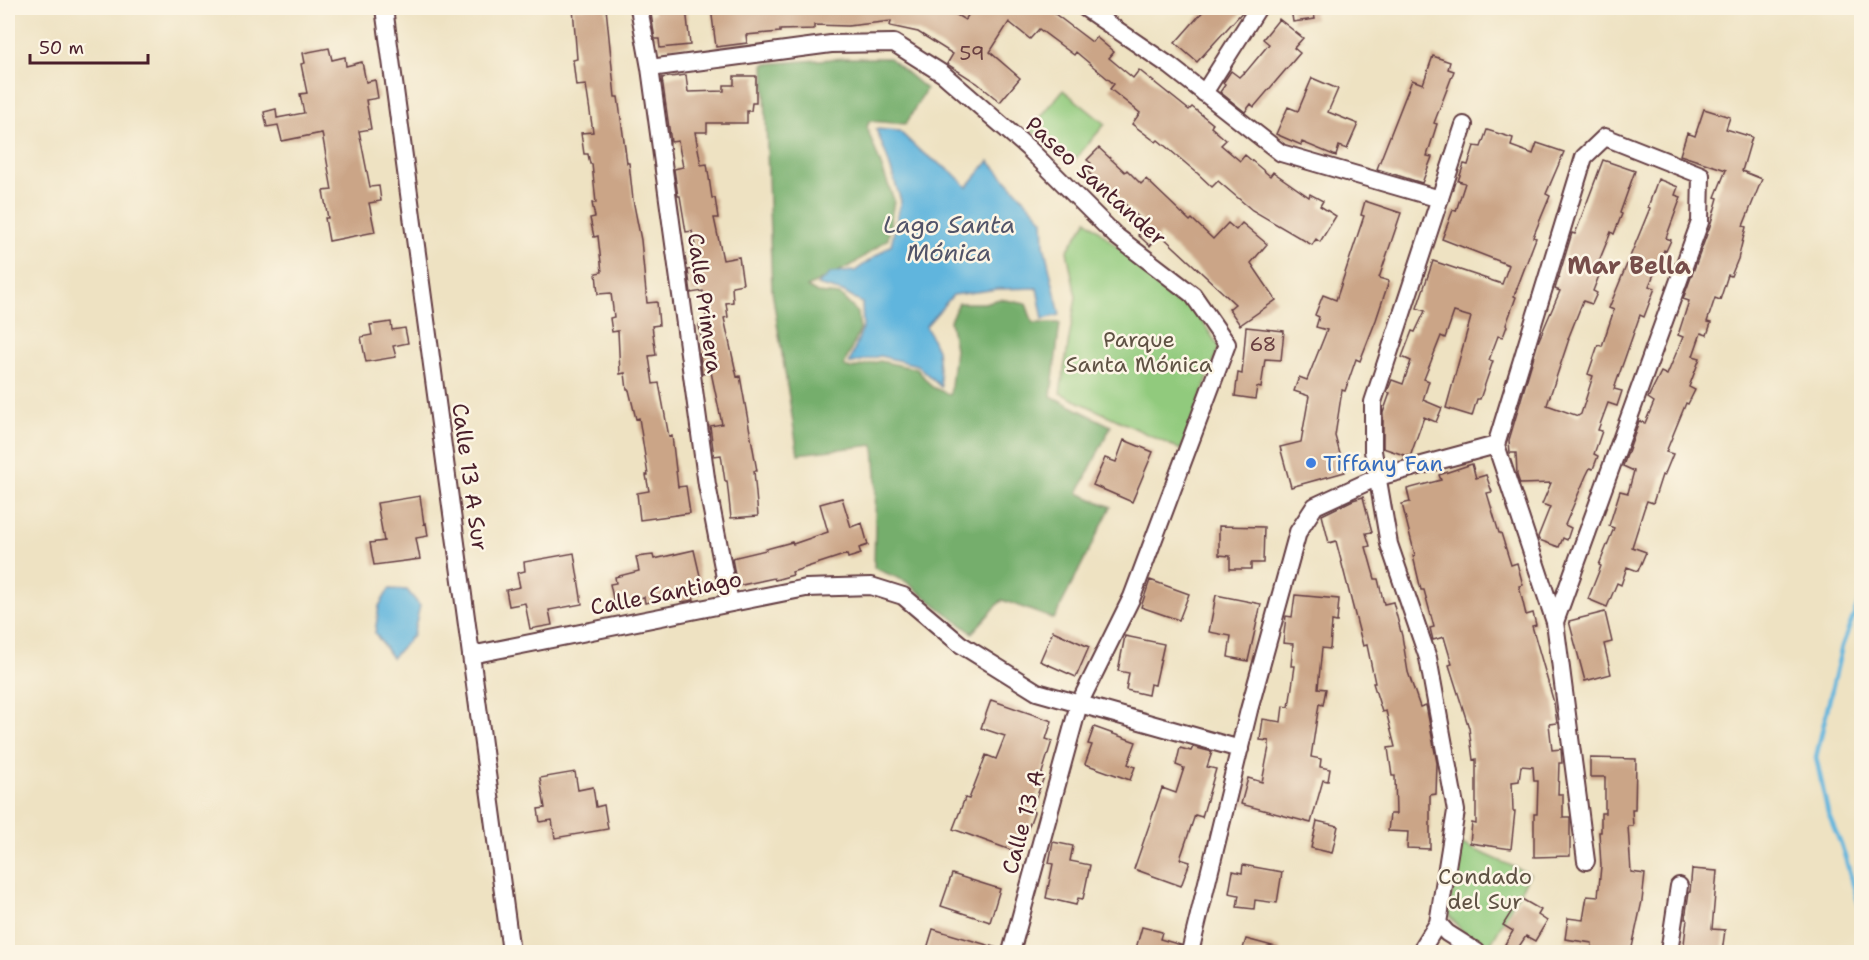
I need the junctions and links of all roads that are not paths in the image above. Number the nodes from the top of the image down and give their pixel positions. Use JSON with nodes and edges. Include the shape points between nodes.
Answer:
{"nodes":[{"id":1,"x":384,"y":8,"type":"edge"},
{"id":2,"x":639,"y":8,"type":"edge"},
{"id":3,"x":1085,"y":8,"type":"edge"},
{"id":4,"x":1258,"y":8,"type":"edge"},
{"id":5,"x":650,"y":68,"type":"junction"},
{"id":6,"x":1204,"y":93,"type":"junction"},
{"id":7,"x":1464,"y":125,"type":"dead end"},
{"id":8,"x":1440,"y":199,"type":"junction"},
{"id":9,"x":1496,"y":445,"type":"junction"},
{"id":10,"x":1378,"y":477,"type":"junction"},
{"id":11,"x":730,"y":603,"type":"junction"},
{"id":12,"x":1555,"y":622,"type":"junction"},
{"id":13,"x":471,"y":655,"type":"junction"},
{"id":14,"x":1079,"y":704,"type":"junction"},
{"id":15,"x":1240,"y":749,"type":"junction"},
{"id":16,"x":1586,"y":861,"type":"dead end"},
{"id":17,"x":1679,"y":886,"type":"dead end"},
{"id":18,"x":1438,"y":923,"type":"junction"},
{"id":19,"x":511,"y":952,"type":"edge"},
{"id":20,"x":1011,"y":952,"type":"edge"},
{"id":21,"x":1190,"y":952,"type":"edge"},
{"id":22,"x":1420,"y":952,"type":"edge"},
{"id":23,"x":1477,"y":952,"type":"edge"},
{"id":24,"x":1669,"y":952,"type":"edge"}],
"edges":[{"from":1,"to":13,"type":"street","name":"Calle 13 A Sur"},
{"from":2,"to":5,"type":"street","name":"Calle Primera"},
{"from":3,"to":6,"type":"street"},
{"from":4,"to":6,"type":"street"},
{"from":5,"to":11,"type":"street","name":"Calle Primera","via":[[707,485]]},
{"from":5,"to":14,"type":"street","name":"Paseo Santander","via":[[831,44],[894,43],[943,74],[1028,148],[1116,236],[1193,295],[1227,344],[1132,597]]},
{"from":6,"to":8,"type":"street","via":[[1281,153]]},
{"from":7,"to":8,"type":"street"},
{"from":8,"to":10,"type":"street","via":[[1373,402],[1373,452]]},
{"from":9,"to":10,"type":"street"},
{"from":9,"to":12,"type":"street"},
{"from":9,"to":12,"type":"street","via":[[1584,157],[1605,137],[1701,175],[1700,222]]},
{"from":10,"to":15,"type":"street","via":[[1315,506],[1298,532]]},
{"from":10,"to":18,"type":"street","via":[[1389,544],[1428,658],[1456,811]]},
{"from":11,"to":13,"type":"street","name":"Calle Santiago"},
{"from":11,"to":14,"type":"street","name":"Calle Santiago","via":[[806,588],[871,586],[903,596],[960,645],[1037,692]]},
{"from":12,"to":16,"type":"street"},
{"from":13,"to":19,"type":"street","name":"Calle 13 A Sur"},
{"from":14,"to":15,"type":"street","name":"Calle Santiago"},
{"from":14,"to":20,"type":"street","name":"Calle 13 A"},
{"from":15,"to":21,"type":"street"},
{"from":17,"to":24,"type":"street"},
{"from":18,"to":22,"type":"street"},
{"from":18,"to":23,"type":"street"}]}
